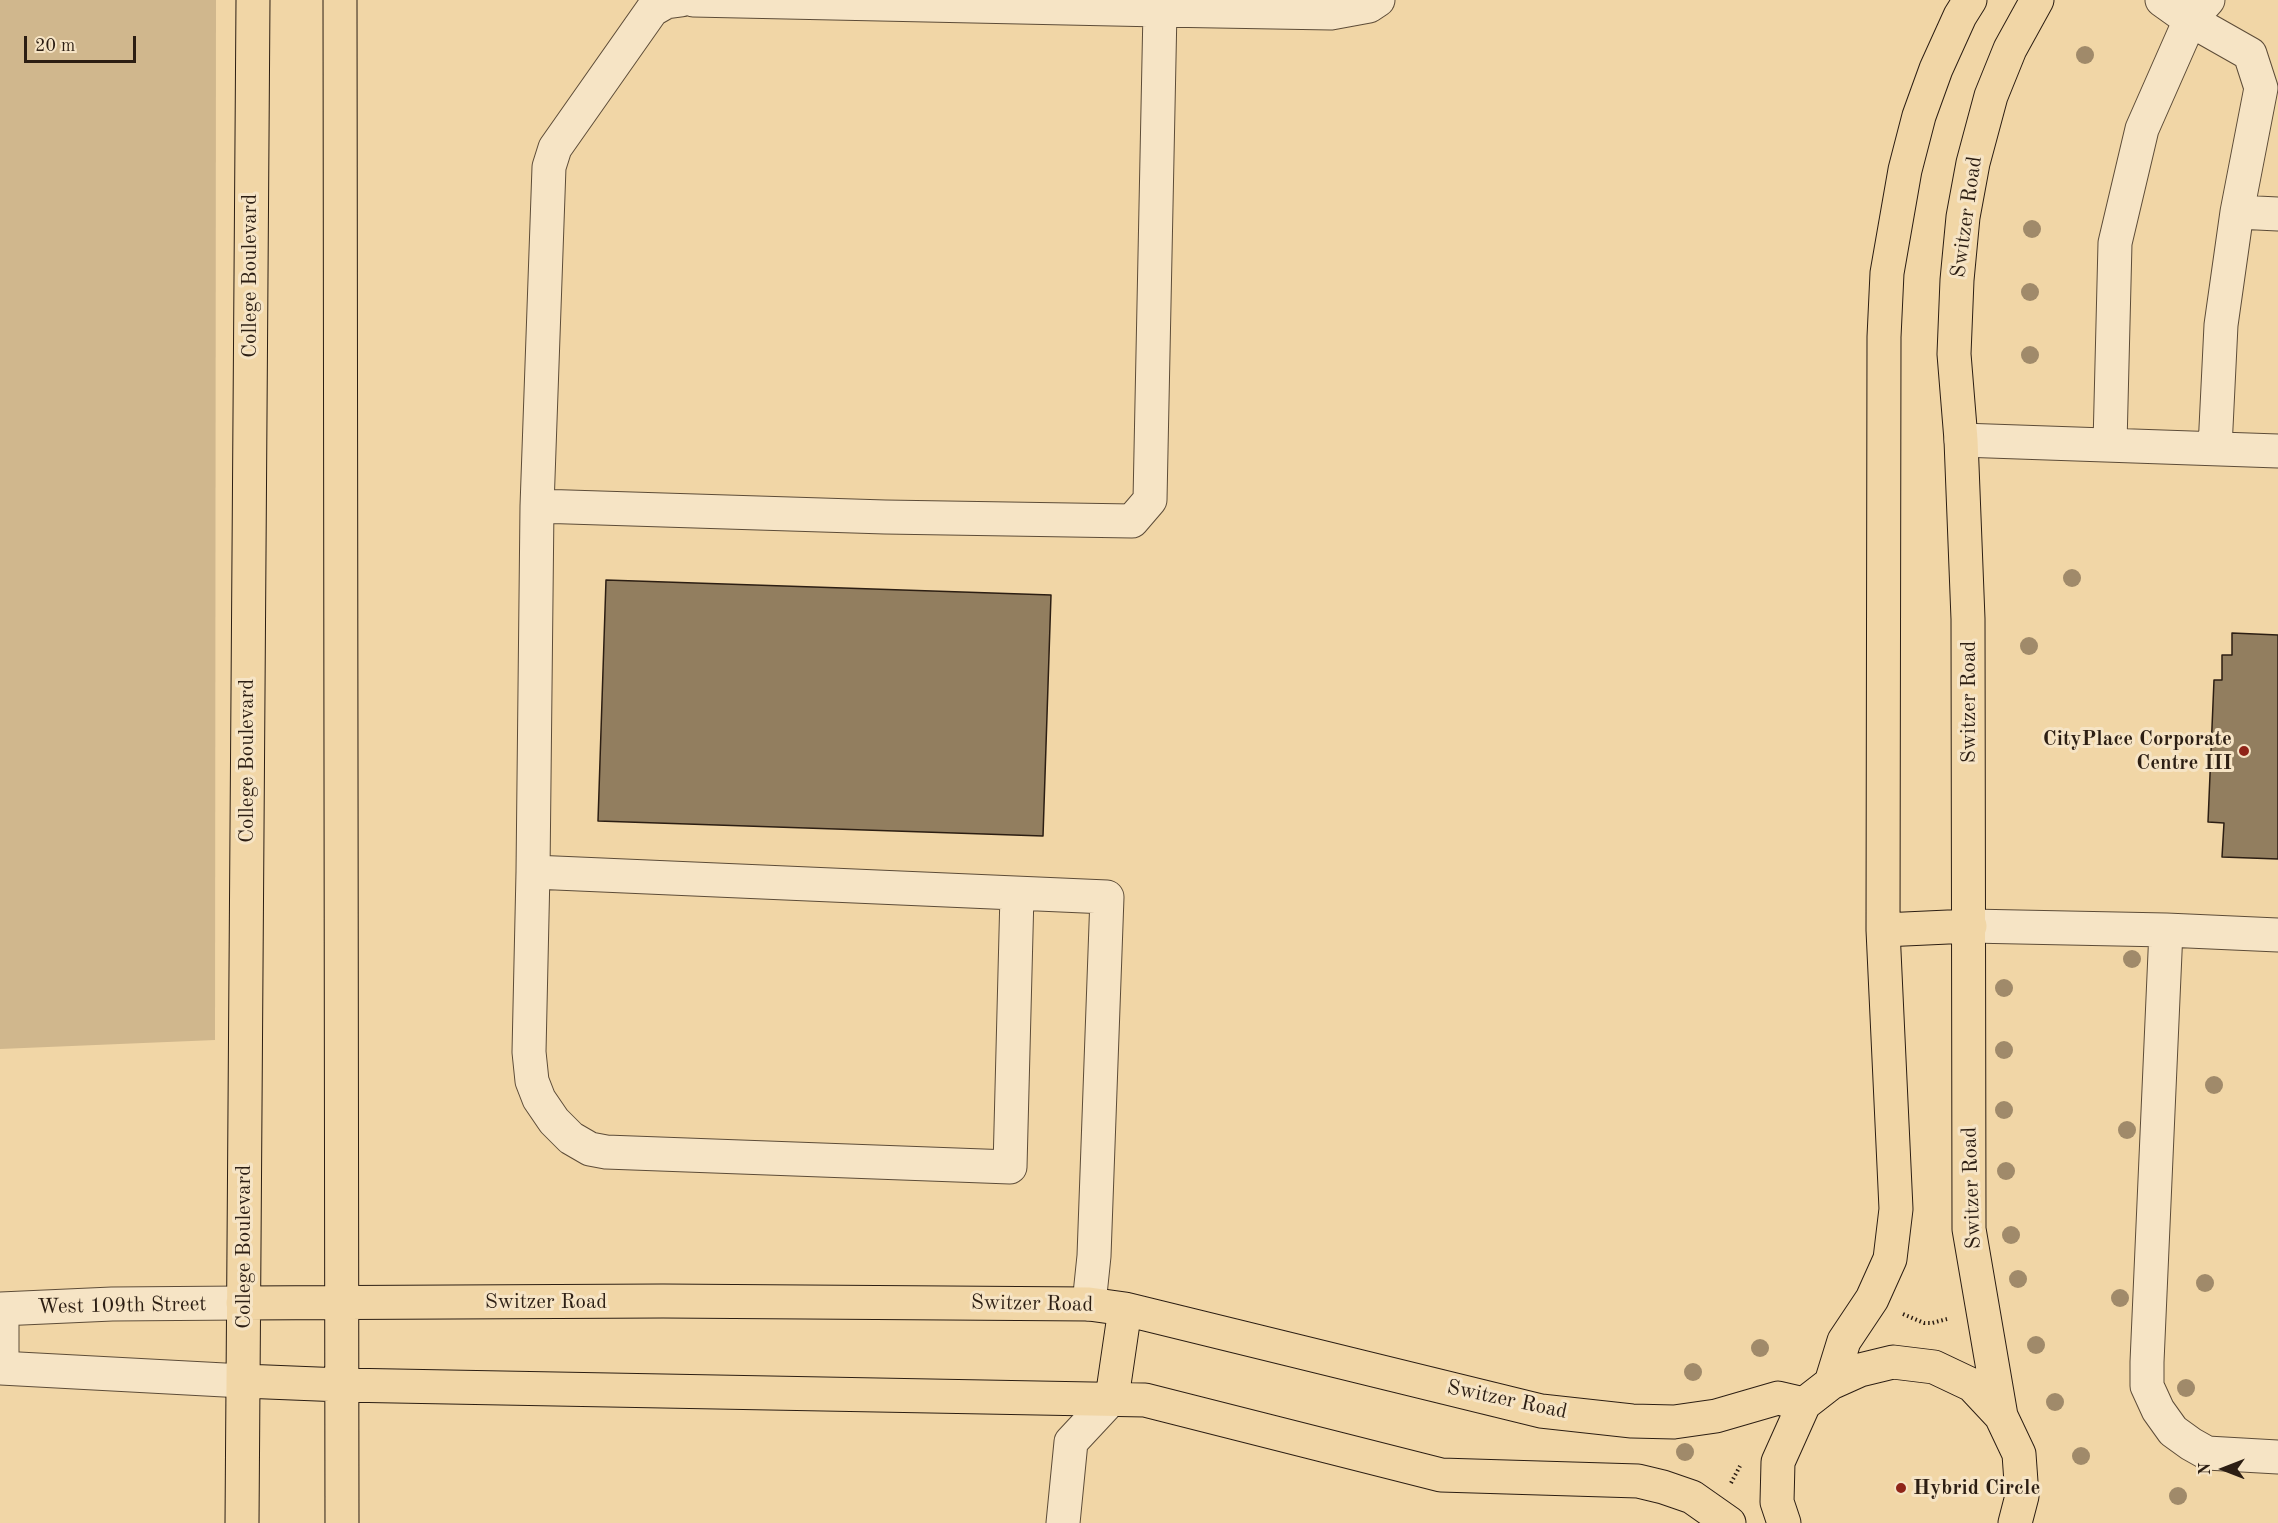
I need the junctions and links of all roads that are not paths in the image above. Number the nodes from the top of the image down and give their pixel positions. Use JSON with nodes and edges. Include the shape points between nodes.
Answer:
{"nodes":[{"id":1,"x":253,"y":0,"type":"edge"},
{"id":2,"x":340,"y":0,"type":"edge"},
{"id":3,"x":681,"y":0,"type":"edge"},
{"id":4,"x":693,"y":0,"type":"edge"},
{"id":5,"x":1378,"y":0,"type":"edge"},
{"id":6,"x":1970,"y":0,"type":"edge"},
{"id":7,"x":2037,"y":0,"type":"edge"},
{"id":8,"x":2162,"y":0,"type":"edge"},
{"id":9,"x":1160,"y":10,"type":"junction"},
{"id":10,"x":2199,"y":10,"type":"edge"},
{"id":11,"x":2237,"y":212,"type":"junction"},
{"id":12,"x":2278,"y":214,"type":"edge"},
{"id":13,"x":1961,"y":440,"type":"junction"},
{"id":14,"x":2110,"y":444,"type":"junction"},
{"id":15,"x":2215,"y":448,"type":"junction"},
{"id":16,"x":2278,"y":451,"type":"edge"},
{"id":17,"x":537,"y":506,"type":"junction"},
{"id":18,"x":533,"y":872,"type":"junction"},
{"id":19,"x":1017,"y":894,"type":"junction"},
{"id":20,"x":1970,"y":926,"type":"junction"},
{"id":21,"x":1883,"y":930,"type":"junction"},
{"id":22,"x":2166,"y":930,"type":"junction"},
{"id":23,"x":2278,"y":935,"type":"edge"},
{"id":24,"x":243,"y":1303,"type":"junction"},
{"id":25,"x":342,"y":1303,"type":"junction"},
{"id":26,"x":1089,"y":1304,"type":"junction"},
{"id":27,"x":1,"y":1309,"type":"edge"},
{"id":28,"x":1125,"y":1309,"type":"junction"},
{"id":29,"x":1,"y":1368,"type":"edge"},
{"id":30,"x":243,"y":1381,"type":"junction"},
{"id":31,"x":1831,"y":1383,"type":"junction"},
{"id":32,"x":342,"y":1385,"type":"junction"},
{"id":33,"x":1112,"y":1398,"type":"junction"},
{"id":34,"x":1804,"y":1404,"type":"junction"},
{"id":35,"x":2001,"y":1416,"type":"junction"},
{"id":36,"x":2278,"y":1457,"type":"edge"},
{"id":37,"x":242,"y":1523,"type":"edge"},
{"id":38,"x":342,"y":1523,"type":"edge"},
{"id":39,"x":1063,"y":1523,"type":"edge"},
{"id":40,"x":1729,"y":1523,"type":"edge"},
{"id":41,"x":1784,"y":1523,"type":"edge"},
{"id":42,"x":2015,"y":1523,"type":"edge"}],
"edges":[{"from":1,"to":24,"type":"main road","name":"College Boulevard"},
{"from":2,"to":25,"type":"main road"},
{"from":3,"to":17,"type":"street","via":[[652,10],[555,148],[549,167]]},
{"from":4,"to":9,"type":"street"},
{"from":5,"to":9,"type":"street","via":[[1369,6],[1331,13]]},
{"from":6,"to":21,"type":"main road","via":[[1935,69],[1919,116],[1887,273]]},
{"from":7,"to":13,"type":"main road","name":"Switzer Road","via":[[2010,49],[1991,96],[1963,217],[1953,354]]},
{"from":8,"to":10,"type":"street"},
{"from":9,"to":17,"type":"street","via":[[1150,500],[1132,521]]},
{"from":10,"to":11,"type":"street","via":[[2250,54],[2261,88]]},
{"from":10,"to":14,"type":"street","via":[[2142,129],[2115,243]]},
{"from":11,"to":12,"type":"street"},
{"from":11,"to":15,"type":"street","via":[[2221,325]]},
{"from":13,"to":14,"type":"street"},
{"from":13,"to":20,"type":"main road","name":"Switzer Road","via":[[1968,619]]},
{"from":14,"to":15,"type":"street"},
{"from":15,"to":16,"type":"street"},
{"from":17,"to":18,"type":"street"},
{"from":18,"to":19,"type":"street"},
{"from":18,"to":19,"type":"street","via":[[529,1052],[532,1081],[554,1121],[571,1138],[590,1149],[606,1152],[1011,1167]]},
{"from":19,"to":26,"type":"street","via":[[1107,897]]},
{"from":20,"to":21,"type":"main road"},
{"from":20,"to":22,"type":"street"},
{"from":20,"to":35,"type":"main road","name":"Switzer Road","via":[[1969,1229]]},
{"from":21,"to":31,"type":"main road","via":[[1896,1209],[1890,1259],[1872,1299],[1844,1341]]},
{"from":22,"to":23,"type":"street"},
{"from":22,"to":36,"type":"street","via":[[2147,1386],[2173,1431],[2207,1453]]},
{"from":24,"to":25,"type":"main road","name":"Switzer Road"},
{"from":24,"to":27,"type":"street","name":"West 109th Street"},
{"from":24,"to":30,"type":"main road","name":"College Boulevard"},
{"from":25,"to":26,"type":"main road","name":"Switzer Road"},
{"from":25,"to":32,"type":"main road"},
{"from":26,"to":28,"type":"main road","name":"Switzer Road"},
{"from":27,"to":29,"type":"street"},
{"from":28,"to":33,"type":"main road"},
{"from":28,"to":34,"type":"main road","name":"Switzer Road","via":[[1541,1411],[1674,1422],[1716,1416],[1778,1398]]},
{"from":29,"to":30,"type":"street"},
{"from":30,"to":32,"type":"main road"},
{"from":30,"to":37,"type":"main road","name":"College Boulevard"},
{"from":31,"to":34,"type":"main road"},
{"from":31,"to":35,"type":"main road","via":[[1860,1370],[1893,1362],[1934,1367],[1972,1385]]},
{"from":32,"to":33,"type":"main road"},
{"from":32,"to":38,"type":"main road"},
{"from":33,"to":39,"type":"street","via":[[1071,1442]]},
{"from":33,"to":40,"type":"main road","via":[[1145,1400],[1441,1475],[1638,1481],[1692,1497]]},
{"from":34,"to":41,"type":"main road","via":[[1778,1462],[1777,1502]]},
{"from":35,"to":42,"type":"main road","via":[[2019,1454],[2022,1496]]}]}
